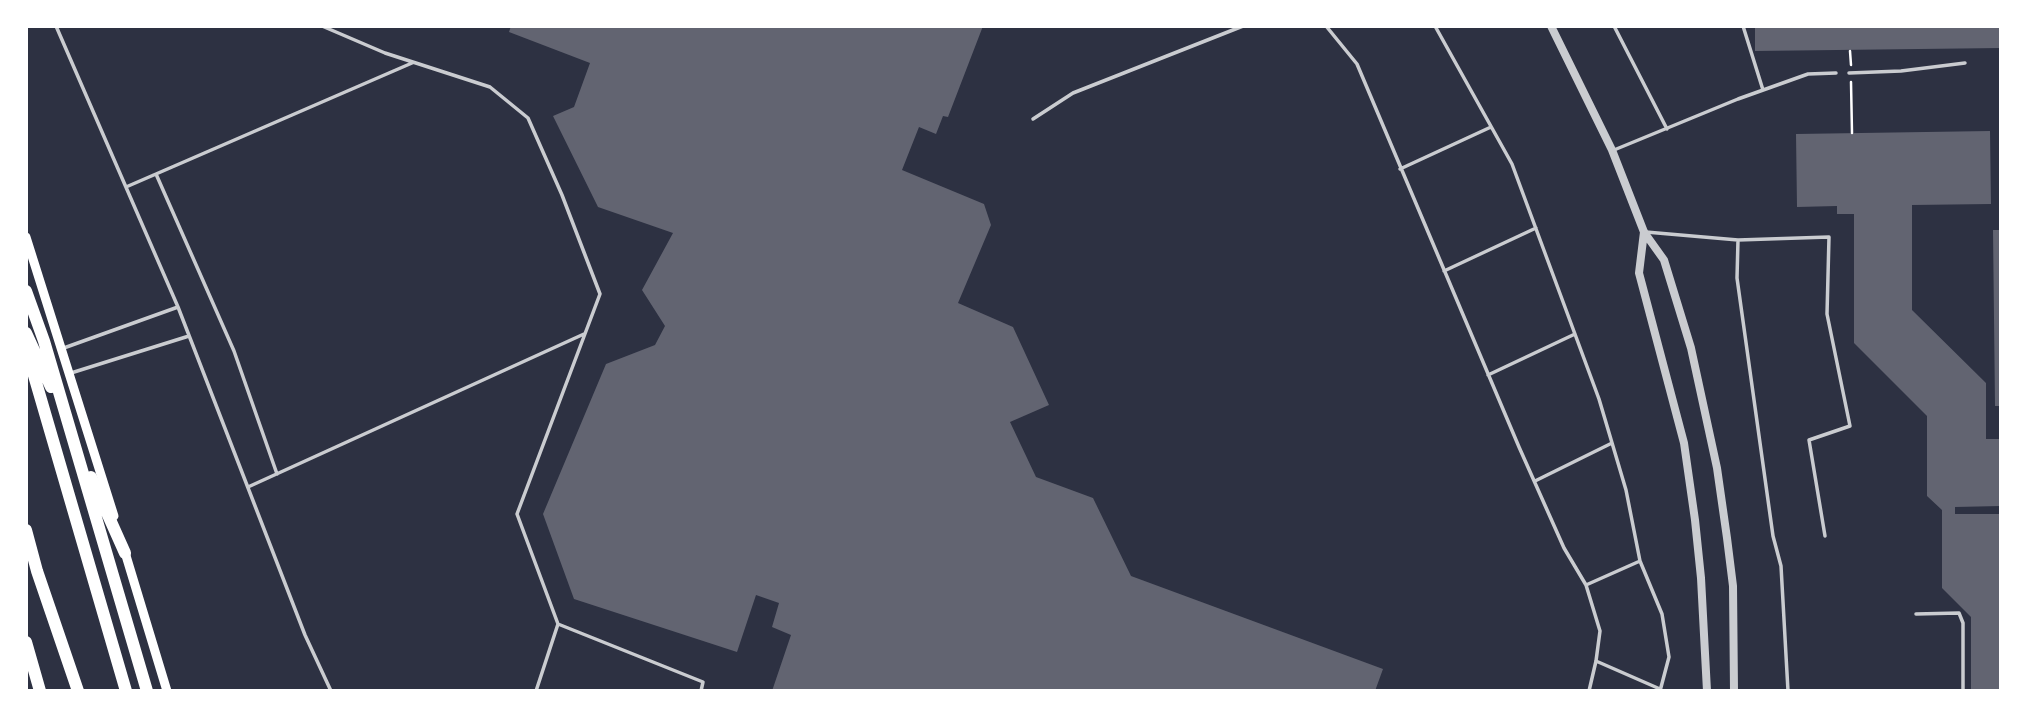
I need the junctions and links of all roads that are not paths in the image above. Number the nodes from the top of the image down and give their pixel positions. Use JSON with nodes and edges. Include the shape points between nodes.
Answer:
{"nodes":[{"id":1,"x":56,"y":26,"type":"edge"},
{"id":2,"x":322,"y":26,"type":"edge"},
{"id":3,"x":1242,"y":26,"type":"edge"},
{"id":4,"x":1326,"y":26,"type":"edge"},
{"id":5,"x":1435,"y":26,"type":"edge"},
{"id":6,"x":1551,"y":26,"type":"edge"},
{"id":7,"x":1614,"y":26,"type":"edge"},
{"id":8,"x":1741,"y":26,"type":"edge"},
{"id":9,"x":412,"y":62,"type":"junction"},
{"id":10,"x":1965,"y":62,"type":"dead end"},
{"id":11,"x":1836,"y":73,"type":"dead end"},
{"id":12,"x":1850,"y":73,"type":"road end"},
{"id":13,"x":1763,"y":90,"type":"junction"},
{"id":14,"x":1033,"y":119,"type":"dead end"},
{"id":15,"x":1491,"y":127,"type":"junction"},
{"id":16,"x":1667,"y":129,"type":"junction"},
{"id":17,"x":1612,"y":150,"type":"junction"},
{"id":18,"x":1401,"y":169,"type":"junction"},
{"id":19,"x":156,"y":174,"type":"junction"},
{"id":20,"x":125,"y":187,"type":"junction"},
{"id":21,"x":1536,"y":228,"type":"junction"},
{"id":22,"x":1644,"y":232,"type":"junction"},
{"id":23,"x":26,"y":237,"type":"edge"},
{"id":24,"x":1738,"y":240,"type":"junction"},
{"id":25,"x":1444,"y":271,"type":"junction"},
{"id":26,"x":26,"y":292,"type":"edge"},
{"id":27,"x":178,"y":307,"type":"junction"},
{"id":28,"x":26,"y":333,"type":"edge"},
{"id":29,"x":585,"y":333,"type":"junction"},
{"id":30,"x":1575,"y":334,"type":"junction"},
{"id":31,"x":189,"y":336,"type":"junction"},
{"id":32,"x":26,"y":348,"type":"edge"},
{"id":33,"x":61,"y":349,"type":"junction"},
{"id":34,"x":69,"y":373,"type":"junction"},
{"id":35,"x":1488,"y":375,"type":"junction"},
{"id":36,"x":1612,"y":443,"type":"junction"},
{"id":37,"x":277,"y":474,"type":"junction"},
{"id":38,"x":1535,"y":481,"type":"junction"},
{"id":39,"x":248,"y":487,"type":"junction"},
{"id":40,"x":26,"y":530,"type":"edge"},
{"id":41,"x":1825,"y":536,"type":"dead end"},
{"id":42,"x":125,"y":553,"type":"junction"},
{"id":43,"x":1640,"y":561,"type":"junction"},
{"id":44,"x":1586,"y":584,"type":"junction"},
{"id":45,"x":1916,"y":614,"type":"dead end"},
{"id":46,"x":558,"y":624,"type":"junction"},
{"id":47,"x":26,"y":642,"type":"edge"},
{"id":48,"x":1597,"y":661,"type":"junction"},
{"id":49,"x":1660,"y":690,"type":"edge"},
{"id":50,"x":40,"y":691,"type":"edge"},
{"id":51,"x":78,"y":691,"type":"edge"},
{"id":52,"x":126,"y":691,"type":"edge"},
{"id":53,"x":147,"y":691,"type":"edge"},
{"id":54,"x":167,"y":691,"type":"edge"},
{"id":55,"x":331,"y":691,"type":"edge"},
{"id":56,"x":536,"y":691,"type":"edge"},
{"id":57,"x":701,"y":691,"type":"edge"},
{"id":58,"x":1589,"y":691,"type":"edge"},
{"id":59,"x":1707,"y":691,"type":"edge"},
{"id":60,"x":1734,"y":691,"type":"edge"},
{"id":61,"x":1788,"y":691,"type":"edge"},
{"id":62,"x":1963,"y":691,"type":"edge"}],
"edges":[{"from":1,"to":20,"type":"lane"},
{"from":2,"to":9,"type":"lane"},
{"from":3,"to":14,"type":"lane","via":[[1073,93]]},
{"from":4,"to":18,"type":"lane","via":[[1357,64]]},
{"from":5,"to":15,"type":"lane"},
{"from":6,"to":17,"type":"street"},
{"from":7,"to":16,"type":"lane"},
{"from":8,"to":13,"type":"lane"},
{"from":9,"to":19,"type":"lane"},
{"from":9,"to":29,"type":"lane","via":[[490,87],[528,118],[600,294]]},
{"from":10,"to":12,"type":"lane"},
{"from":11,"to":13,"type":"lane","via":[[1808,74]]},
{"from":13,"to":16,"type":"lane"},
{"from":15,"to":18,"type":"lane"},
{"from":15,"to":21,"type":"lane","via":[[1512,164]]},
{"from":16,"to":17,"type":"lane"},
{"from":17,"to":22,"type":"street"},
{"from":18,"to":25,"type":"lane"},
{"from":19,"to":20,"type":"lane"},
{"from":19,"to":37,"type":"lane","via":[[234,351]]},
{"from":20,"to":27,"type":"lane"},
{"from":21,"to":25,"type":"lane"},
{"from":21,"to":30,"type":"lane"},
{"from":22,"to":24,"type":"lane"},
{"from":22,"to":59,"type":"street","via":[[1639,273],[1684,443],[1696,520]]},
{"from":22,"to":60,"type":"street","via":[[1664,260],[1691,348],[1712,441],[1733,586]]},
{"from":23,"to":33,"type":"main road"},
{"from":24,"to":41,"type":"lane","via":[[1829,237],[1827,314],[1850,426],[1809,440]]},
{"from":24,"to":61,"type":"lane","via":[[1737,278],[1781,566]]},
{"from":25,"to":35,"type":"lane"},
{"from":26,"to":53,"type":"highway"},
{"from":27,"to":31,"type":"lane"},
{"from":27,"to":33,"type":"lane"},
{"from":28,"to":42,"type":"highway"},
{"from":29,"to":37,"type":"lane"},
{"from":29,"to":46,"type":"lane","via":[[517,514]]},
{"from":30,"to":35,"type":"lane"},
{"from":30,"to":36,"type":"lane"},
{"from":31,"to":34,"type":"lane"},
{"from":31,"to":39,"type":"lane"},
{"from":32,"to":52,"type":"highway"},
{"from":33,"to":34,"type":"main road"},
{"from":34,"to":42,"type":"main road"},
{"from":35,"to":38,"type":"lane"},
{"from":36,"to":38,"type":"lane"},
{"from":36,"to":43,"type":"lane"},
{"from":37,"to":39,"type":"lane"},
{"from":38,"to":44,"type":"lane","via":[[1564,548]]},
{"from":39,"to":55,"type":"lane"},
{"from":40,"to":51,"type":"highway"},
{"from":42,"to":54,"type":"main road"},
{"from":43,"to":44,"type":"lane"},
{"from":43,"to":49,"type":"lane","via":[[1662,614],[1669,657]]},
{"from":44,"to":48,"type":"lane","via":[[1600,631]]},
{"from":45,"to":62,"type":"lane","via":[[1959,613]]},
{"from":46,"to":56,"type":"lane"},
{"from":46,"to":57,"type":"lane","via":[[703,682]]},
{"from":47,"to":50,"type":"highway"},
{"from":48,"to":49,"type":"lane"},
{"from":48,"to":58,"type":"lane"}]}
